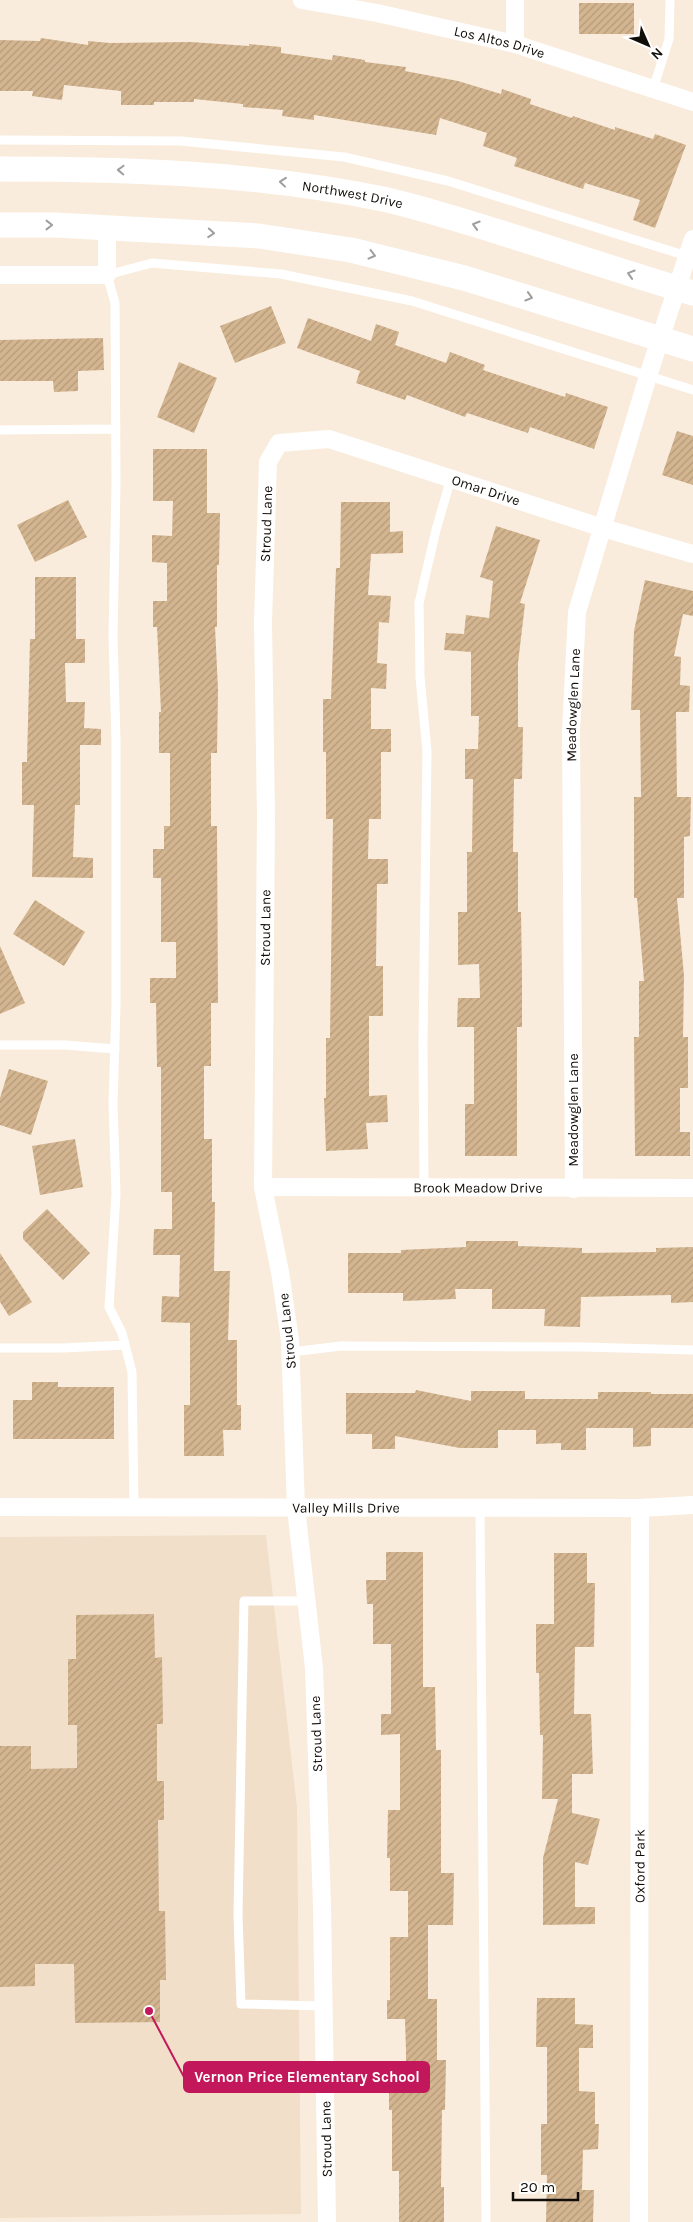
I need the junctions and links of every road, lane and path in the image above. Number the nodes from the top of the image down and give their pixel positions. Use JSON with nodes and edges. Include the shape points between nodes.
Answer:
{"nodes":[{"id":1,"x":302,"y":0,"type":"edge"},
{"id":2,"x":515,"y":0,"type":"edge"},
{"id":3,"x":670,"y":0,"type":"edge"},
{"id":4,"x":377,"y":6,"type":"edge"},
{"id":5,"x":515,"y":44,"type":"junction"},
{"id":6,"x":652,"y":89,"type":"junction"},
{"id":7,"x":693,"y":102,"type":"edge"},
{"id":8,"x":0,"y":140,"type":"edge"},
{"id":9,"x":0,"y":168,"type":"edge"},
{"id":10,"x":0,"y":225,"type":"edge"},
{"id":11,"x":107,"y":227,"type":"junction"},
{"id":12,"x":693,"y":239,"type":"edge"},
{"id":13,"x":690,"y":257,"type":"edge"},
{"id":14,"x":0,"y":275,"type":"edge"},
{"id":15,"x":107,"y":275,"type":"junction"},
{"id":16,"x":685,"y":291,"type":"edge"},
{"id":17,"x":660,"y":338,"type":"junction"},
{"id":18,"x":693,"y":349,"type":"edge"},
{"id":19,"x":648,"y":376,"type":"junction"},
{"id":20,"x":693,"y":390,"type":"edge"},
{"id":21,"x":116,"y":429,"type":"junction"},
{"id":22,"x":0,"y":430,"type":"edge"},
{"id":23,"x":279,"y":443,"type":"joint"},
{"id":24,"x":451,"y":478,"type":"junction"},
{"id":25,"x":603,"y":528,"type":"junction"},
{"id":26,"x":693,"y":554,"type":"edge"},
{"id":27,"x":0,"y":1045,"type":"edge"},
{"id":28,"x":115,"y":1049,"type":"junction"},
{"id":29,"x":263,"y":1187,"type":"junction"},
{"id":30,"x":424,"y":1188,"type":"junction"},
{"id":31,"x":693,"y":1188,"type":"edge"},
{"id":32,"x":574,"y":1189,"type":"junction"},
{"id":33,"x":125,"y":1345,"type":"junction"},
{"id":34,"x":0,"y":1348,"type":"edge"},
{"id":35,"x":693,"y":1350,"type":"edge"},
{"id":36,"x":291,"y":1352,"type":"junction"},
{"id":37,"x":693,"y":1506,"type":"edge"},
{"id":38,"x":0,"y":1507,"type":"edge"},
{"id":39,"x":134,"y":1507,"type":"junction"},
{"id":40,"x":296,"y":1508,"type":"junction"},
{"id":41,"x":480,"y":1508,"type":"junction"},
{"id":42,"x":640,"y":1508,"type":"junction"},
{"id":43,"x":306,"y":1601,"type":"junction"},
{"id":44,"x":324,"y":2006,"type":"junction"},
{"id":45,"x":328,"y":2222,"type":"edge"},
{"id":46,"x":486,"y":2222,"type":"edge"},
{"id":47,"x":638,"y":2222,"type":"edge"}],
"edges":[{"from":1,"to":4,"type":"street","name":"Los Altos Drive"},
{"from":2,"to":5,"type":"street"},
{"from":3,"to":6,"type":"lane","via":[[669,39]]},
{"from":4,"to":5,"type":"street","name":"Los Altos Drive"},
{"from":5,"to":6,"type":"street","name":"Los Altos Drive"},
{"from":6,"to":7,"type":"street","name":"Los Altos Drive"},
{"from":8,"to":13,"type":"lane","via":[[180,141],[344,156],[448,181]]},
{"from":16,"to":9,"type":"main road","name":"Northwest Drive","one_way":true,"via":[[442,215],[308,185],[217,175]]},
{"from":10,"to":11,"type":"main road","one_way":true},
{"from":11,"to":15,"type":"street"},
{"from":11,"to":17,"type":"main road","one_way":true,"via":[[259,236],[352,250],[464,278]]},
{"from":12,"to":13,"type":"street","name":"Meadowglen Lane"},
{"from":13,"to":16,"type":"street","name":"Meadowglen Lane"},
{"from":14,"to":15,"type":"street"},
{"from":15,"to":19,"type":"lane","via":[[152,263],[281,274],[412,301]]},
{"from":15,"to":21,"type":"lane","via":[[115,302]]},
{"from":16,"to":17,"type":"street","name":"Meadowglen Lane"},
{"from":17,"to":18,"type":"main road"},
{"from":17,"to":19,"type":"street","name":"Meadowglen Lane"},
{"from":19,"to":20,"type":"lane"},
{"from":19,"to":25,"type":"street","name":"Meadowglen Lane"},
{"from":21,"to":22,"type":"lane"},
{"from":21,"to":28,"type":"lane","via":[[113,636]]},
{"from":23,"to":24,"type":"street","name":"Omar Drive","via":[[329,440]]},
{"from":23,"to":29,"type":"street","name":"Stroud Lane","via":[[268,462],[263,622],[266,816]]},
{"from":24,"to":25,"type":"street","name":"Omar Drive"},
{"from":24,"to":30,"type":"lane","via":[[419,603],[420,677],[427,750]]},
{"from":25,"to":26,"type":"street","name":"Omar Drive"},
{"from":25,"to":32,"type":"street","name":"Meadowglen Lane","via":[[577,612],[571,731]]},
{"from":27,"to":28,"type":"lane"},
{"from":28,"to":33,"type":"lane","via":[[116,1194],[110,1307]]},
{"from":29,"to":30,"type":"street","name":"Brook Meadow Drive"},
{"from":29,"to":36,"type":"street","name":"Stroud Lane","via":[[280,1272]]},
{"from":30,"to":32,"type":"street","name":"Brook Meadow Drive"},
{"from":31,"to":32,"type":"street","name":"Brook Meadow Drive"},
{"from":33,"to":34,"type":"lane"},
{"from":33,"to":39,"type":"lane","via":[[132,1372]]},
{"from":35,"to":36,"type":"lane","via":[[341,1346]]},
{"from":36,"to":40,"type":"street","name":"Stroud Lane"},
{"from":37,"to":42,"type":"street","name":"Valley Mills Drive"},
{"from":38,"to":39,"type":"street","name":"Valley Mills Drive"},
{"from":39,"to":40,"type":"street","name":"Valley Mills Drive"},
{"from":40,"to":41,"type":"street","name":"Valley Mills Drive"},
{"from":40,"to":43,"type":"street","name":"Stroud Lane"},
{"from":41,"to":42,"type":"street","name":"Valley Mills Drive"},
{"from":41,"to":46,"type":"lane"},
{"from":42,"to":47,"type":"street","name":"Oxford Park"},
{"from":43,"to":44,"type":"street","name":"Stroud Lane","via":[[314,1668]]},
{"from":43,"to":44,"type":"lane","via":[[244,1601],[238,1915],[241,2004]]},
{"from":44,"to":45,"type":"street","name":"Stroud Lane"}]}
